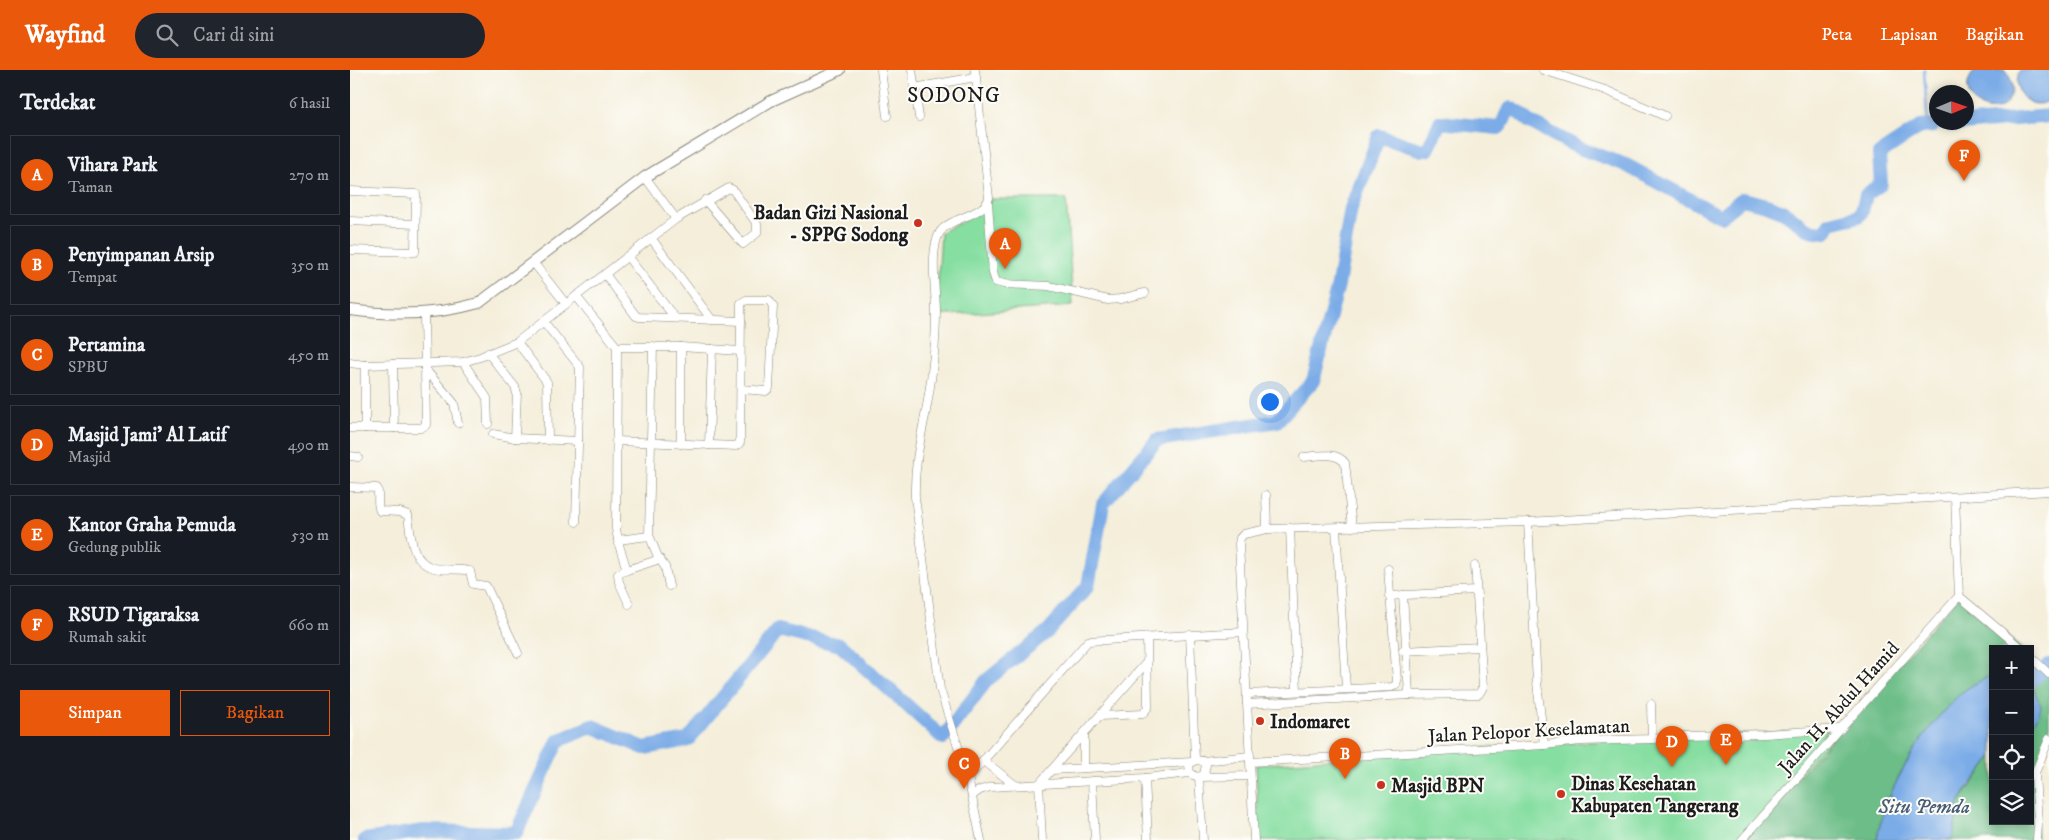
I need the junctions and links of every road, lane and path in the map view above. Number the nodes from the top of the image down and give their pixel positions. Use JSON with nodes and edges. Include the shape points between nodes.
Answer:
{"nodes":[{"id":1,"x":840,"y":70,"type":"edge"},
{"id":2,"x":881,"y":70,"type":"edge"},
{"id":3,"x":912,"y":70,"type":"edge"},
{"id":4,"x":1543,"y":70,"type":"edge"},
{"id":5,"x":976,"y":73,"type":"edge"},
{"id":6,"x":914,"y":88,"type":"junction"},
{"id":7,"x":887,"y":116,"type":"dead end"},
{"id":8,"x":1665,"y":116,"type":"dead end"},
{"id":9,"x":919,"y":117,"type":"dead end"},
{"id":10,"x":645,"y":177,"type":"junction"},
{"id":11,"x":350,"y":191,"type":"edge"},
{"id":12,"x":705,"y":200,"type":"junction"},
{"id":13,"x":988,"y":203,"type":"junction"},
{"id":14,"x":676,"y":219,"type":"junction"},
{"id":15,"x":350,"y":221,"type":"edge"},
{"id":16,"x":415,"y":224,"type":"junction"},
{"id":17,"x":651,"y":238,"type":"junction"},
{"id":18,"x":350,"y":250,"type":"edge"},
{"id":19,"x":628,"y":256,"type":"junction"},
{"id":20,"x":533,"y":262,"type":"junction"},
{"id":21,"x":605,"y":274,"type":"junction"},
{"id":22,"x":1145,"y":293,"type":"dead end"},
{"id":23,"x":576,"y":296,"type":"junction"},
{"id":24,"x":566,"y":304,"type":"junction"},
{"id":25,"x":350,"y":310,"type":"edge"},
{"id":26,"x":424,"y":313,"type":"junction"},
{"id":27,"x":676,"y":318,"type":"junction"},
{"id":28,"x":712,"y":320,"type":"junction"},
{"id":29,"x":741,"y":321,"type":"junction"},
{"id":30,"x":544,"y":322,"type":"junction"},
{"id":31,"x":518,"y":342,"type":"junction"},
{"id":32,"x":653,"y":346,"type":"junction"},
{"id":33,"x":617,"y":347,"type":"junction"},
{"id":34,"x":681,"y":347,"type":"junction"},
{"id":35,"x":712,"y":349,"type":"junction"},
{"id":36,"x":740,"y":351,"type":"junction"},
{"id":37,"x":488,"y":353,"type":"junction"},
{"id":38,"x":463,"y":362,"type":"junction"},
{"id":39,"x":350,"y":363,"type":"edge"},
{"id":40,"x":393,"y":364,"type":"junction"},
{"id":41,"x":364,"y":365,"type":"junction"},
{"id":42,"x":425,"y":366,"type":"junction"},
{"id":43,"x":741,"y":389,"type":"junction"},
{"id":44,"x":458,"y":423,"type":"dead end"},
{"id":45,"x":488,"y":424,"type":"dead end"},
{"id":46,"x":350,"y":428,"type":"edge"},
{"id":47,"x":365,"y":428,"type":"junction"},
{"id":48,"x":394,"y":428,"type":"junction"},
{"id":49,"x":492,"y":434,"type":"dead end"},
{"id":50,"x":515,"y":438,"type":"junction"},
{"id":51,"x":548,"y":440,"type":"junction"},
{"id":52,"x":578,"y":441,"type":"junction"},
{"id":53,"x":616,"y":441,"type":"junction"},
{"id":54,"x":650,"y":443,"type":"junction"},
{"id":55,"x":681,"y":444,"type":"junction"},
{"id":56,"x":709,"y":445,"type":"junction"},
{"id":57,"x":1304,"y":456,"type":"dead end"},
{"id":58,"x":350,"y":487,"type":"edge"},
{"id":59,"x":2049,"y":491,"type":"edge"},
{"id":60,"x":1266,"y":494,"type":"dead end"},
{"id":61,"x":1954,"y":497,"type":"junction"},
{"id":62,"x":576,"y":522,"type":"dead end"},
{"id":63,"x":1528,"y":522,"type":"junction"},
{"id":64,"x":1352,"y":527,"type":"junction"},
{"id":65,"x":1290,"y":528,"type":"junction"},
{"id":66,"x":1336,"y":528,"type":"junction"},
{"id":67,"x":1267,"y":529,"type":"junction"},
{"id":68,"x":649,"y":536,"type":"junction"},
{"id":69,"x":618,"y":540,"type":"junction"},
{"id":70,"x":660,"y":559,"type":"junction"},
{"id":71,"x":1475,"y":566,"type":"dead end"},
{"id":72,"x":1388,"y":569,"type":"dead end"},
{"id":73,"x":627,"y":570,"type":"junction"},
{"id":74,"x":669,"y":586,"type":"dead end"},
{"id":75,"x":1476,"y":591,"type":"junction"},
{"id":76,"x":1403,"y":595,"type":"junction"},
{"id":77,"x":1389,"y":596,"type":"junction"},
{"id":78,"x":1959,"y":596,"type":"junction"},
{"id":79,"x":629,"y":604,"type":"dead end"},
{"id":80,"x":1242,"y":632,"type":"junction"},
{"id":81,"x":1190,"y":634,"type":"junction"},
{"id":82,"x":1147,"y":637,"type":"junction"},
{"id":83,"x":2017,"y":645,"type":"edge"},
{"id":84,"x":1480,"y":647,"type":"junction"},
{"id":85,"x":1406,"y":651,"type":"junction"},
{"id":86,"x":1394,"y":652,"type":"junction"},
{"id":87,"x":518,"y":653,"type":"dead end"},
{"id":88,"x":2034,"y":659,"type":"edge"},
{"id":89,"x":1147,"y":662,"type":"junction"},
{"id":90,"x":2049,"y":674,"type":"edge"},
{"id":91,"x":1346,"y":688,"type":"junction"},
{"id":92,"x":1317,"y":690,"type":"junction"},
{"id":93,"x":1297,"y":691,"type":"junction"},
{"id":94,"x":1247,"y":694,"type":"junction"},
{"id":95,"x":1409,"y":695,"type":"junction"},
{"id":96,"x":1318,"y":700,"type":"junction"},
{"id":97,"x":1247,"y":704,"type":"junction"},
{"id":98,"x":1651,"y":704,"type":"dead end"},
{"id":99,"x":1100,"y":716,"type":"junction"},
{"id":100,"x":1840,"y":729,"type":"junction"},
{"id":101,"x":1084,"y":734,"type":"junction"},
{"id":102,"x":1652,"y":739,"type":"junction"},
{"id":103,"x":2049,"y":739,"type":"edge"},
{"id":104,"x":1544,"y":745,"type":"junction"},
{"id":105,"x":1250,"y":759,"type":"junction"},
{"id":106,"x":983,"y":760,"type":"junction"},
{"id":107,"x":1197,"y":761,"type":"junction"},
{"id":108,"x":1084,"y":767,"type":"junction"},
{"id":109,"x":1052,"y":770,"type":"junction"},
{"id":110,"x":1190,"y":773,"type":"junction"},
{"id":111,"x":1250,"y":776,"type":"junction"},
{"id":112,"x":1200,"y":777,"type":"junction"},
{"id":113,"x":968,"y":778,"type":"junction"},
{"id":114,"x":1145,"y":778,"type":"junction"},
{"id":115,"x":1092,"y":781,"type":"junction"},
{"id":116,"x":1039,"y":784,"type":"junction"},
{"id":117,"x":1015,"y":785,"type":"junction"},
{"id":118,"x":973,"y":795,"type":"junction"},
{"id":119,"x":981,"y":840,"type":"edge"},
{"id":120,"x":1042,"y":840,"type":"edge"},
{"id":121,"x":1095,"y":840,"type":"edge"},
{"id":122,"x":1148,"y":840,"type":"edge"},
{"id":123,"x":1202,"y":840,"type":"edge"},
{"id":124,"x":1254,"y":840,"type":"edge"},
{"id":125,"x":1742,"y":840,"type":"edge"},
{"id":126,"x":2037,"y":840,"type":"edge"}],
"edges":[{"from":1,"to":10,"type":"street","via":[[771,101]]},
{"from":2,"to":7,"type":"street"},
{"from":3,"to":6,"type":"street"},
{"from":4,"to":8,"type":"street","via":[[1605,90]]},
{"from":5,"to":6,"type":"street"},
{"from":5,"to":13,"type":"street"},
{"from":6,"to":9,"type":"street"},
{"from":10,"to":14,"type":"street"},
{"from":10,"to":20,"type":"street"},
{"from":11,"to":16,"type":"street","via":[[416,194]]},
{"from":12,"to":12,"type":"street","via":[[744,244],[757,233],[757,224],[729,188]]},
{"from":12,"to":14,"type":"street"},
{"from":13,"to":22,"type":"street","via":[[996,282],[1049,286],[1108,300]]},
{"from":13,"to":113,"type":"street","via":[[948,225],[940,232],[937,242],[934,359],[914,475],[940,689]]},
{"from":14,"to":17,"type":"street"},
{"from":15,"to":16,"type":"street"},
{"from":16,"to":18,"type":"street","via":[[415,252]]},
{"from":17,"to":19,"type":"street"},
{"from":17,"to":28,"type":"street"},
{"from":19,"to":21,"type":"street"},
{"from":19,"to":27,"type":"street"},
{"from":20,"to":24,"type":"street"},
{"from":20,"to":26,"type":"street","via":[[479,303]]},
{"from":21,"to":23,"type":"street"},
{"from":21,"to":27,"type":"street","via":[[636,316]]},
{"from":23,"to":24,"type":"street"},
{"from":23,"to":33,"type":"street"},
{"from":24,"to":30,"type":"street"},
{"from":25,"to":26,"type":"street"},
{"from":26,"to":42,"type":"street"},
{"from":27,"to":28,"type":"street"},
{"from":28,"to":29,"type":"street"},
{"from":29,"to":36,"type":"street"},
{"from":29,"to":43,"type":"street","via":[[742,301],[770,300],[772,303],[769,388],[766,391]]},
{"from":30,"to":31,"type":"street"},
{"from":30,"to":52,"type":"street","via":[[580,366]]},
{"from":31,"to":37,"type":"street"},
{"from":31,"to":51,"type":"street","via":[[547,382]]},
{"from":32,"to":33,"type":"street"},
{"from":32,"to":34,"type":"street"},
{"from":32,"to":54,"type":"street"},
{"from":33,"to":53,"type":"street"},
{"from":34,"to":35,"type":"street"},
{"from":34,"to":55,"type":"street"},
{"from":35,"to":36,"type":"street"},
{"from":35,"to":56,"type":"street"},
{"from":36,"to":43,"type":"street"},
{"from":37,"to":38,"type":"street"},
{"from":37,"to":50,"type":"street","via":[[517,392]]},
{"from":38,"to":42,"type":"street"},
{"from":38,"to":45,"type":"street","via":[[487,398]]},
{"from":39,"to":41,"type":"street"},
{"from":40,"to":41,"type":"street"},
{"from":40,"to":42,"type":"street"},
{"from":40,"to":48,"type":"street"},
{"from":41,"to":47,"type":"street"},
{"from":42,"to":44,"type":"street","via":[[454,403]]},
{"from":42,"to":48,"type":"street","via":[[426,425],[421,428]]},
{"from":43,"to":56,"type":"street","via":[[740,443],[736,446]]},
{"from":46,"to":47,"type":"street"},
{"from":47,"to":48,"type":"street"},
{"from":49,"to":50,"type":"street"},
{"from":50,"to":51,"type":"street"},
{"from":51,"to":52,"type":"street"},
{"from":52,"to":62,"type":"street"},
{"from":53,"to":54,"type":"street"},
{"from":53,"to":69,"type":"street"},
{"from":54,"to":55,"type":"street"},
{"from":54,"to":68,"type":"street"},
{"from":55,"to":56,"type":"street"},
{"from":57,"to":64,"type":"street","via":[[1332,455],[1345,463]]},
{"from":58,"to":87,"type":"street","via":[[377,488],[380,511],[408,515],[414,550],[426,565],[470,571],[473,584],[486,586]]},
{"from":59,"to":61,"type":"street"},
{"from":60,"to":67,"type":"street"},
{"from":61,"to":63,"type":"street"},
{"from":61,"to":78,"type":"street"},
{"from":63,"to":64,"type":"street"},
{"from":63,"to":104,"type":"street"},
{"from":64,"to":66,"type":"street"},
{"from":65,"to":66,"type":"street"},
{"from":65,"to":67,"type":"street"},
{"from":65,"to":93,"type":"street"},
{"from":66,"to":91,"type":"street"},
{"from":67,"to":80,"type":"street","via":[[1244,534],[1240,538]]},
{"from":68,"to":69,"type":"street"},
{"from":68,"to":70,"type":"street"},
{"from":69,"to":73,"type":"street"},
{"from":70,"to":73,"type":"street"},
{"from":70,"to":74,"type":"street","via":[[665,566]]},
{"from":71,"to":75,"type":"street"},
{"from":72,"to":77,"type":"street"},
{"from":73,"to":79,"type":"street","via":[[618,574]]},
{"from":75,"to":76,"type":"street"},
{"from":75,"to":84,"type":"street"},
{"from":76,"to":77,"type":"street"},
{"from":76,"to":85,"type":"street"},
{"from":77,"to":86,"type":"street"},
{"from":78,"to":83,"type":"street"},
{"from":78,"to":100,"type":"street","name":"Jalan H. Abdul Hamid"},
{"from":80,"to":81,"type":"street"},
{"from":80,"to":94,"type":"street"},
{"from":81,"to":82,"type":"street"},
{"from":81,"to":107,"type":"street"},
{"from":82,"to":89,"type":"street"},
{"from":82,"to":106,"type":"street","via":[[1086,643]]},
{"from":84,"to":85,"type":"street"},
{"from":84,"to":95,"type":"street","via":[[1483,687],[1479,694]]},
{"from":85,"to":86,"type":"street"},
{"from":85,"to":95,"type":"street"},
{"from":86,"to":91,"type":"street","via":[[1396,685]]},
{"from":88,"to":90,"type":"street"},
{"from":89,"to":99,"type":"street"},
{"from":89,"to":99,"type":"street","via":[[1146,711],[1143,714]]},
{"from":91,"to":92,"type":"street"},
{"from":92,"to":93,"type":"street"},
{"from":92,"to":96,"type":"street"},
{"from":93,"to":94,"type":"street"},
{"from":94,"to":97,"type":"street"},
{"from":95,"to":96,"type":"street"},
{"from":96,"to":97,"type":"street"},
{"from":97,"to":105,"type":"street"},
{"from":98,"to":102,"type":"street"},
{"from":99,"to":101,"type":"street"},
{"from":100,"to":102,"type":"street","name":"Jalan Pelopor Keselamatan"},
{"from":100,"to":125,"type":"street","name":"Jalan H. Abdul Hamid"},
{"from":101,"to":108,"type":"street"},
{"from":101,"to":109,"type":"street"},
{"from":102,"to":104,"type":"street","name":"Jalan Pelopor Keselamatan","via":[[1581,740]]},
{"from":103,"to":126,"type":"street","via":[[2035,773]]},
{"from":104,"to":105,"type":"street","name":"Jalan Pelopor Keselamatan"},
{"from":105,"to":107,"type":"street","name":"Jalan Pelopor Keselamatan"},
{"from":105,"to":111,"type":"street"},
{"from":106,"to":113,"type":"street"},
{"from":106,"to":117,"type":"street"},
{"from":107,"to":108,"type":"street","name":"Jalan Pelopor Keselamatan"},
{"from":107,"to":110,"type":"street","via":[[1189,769]]},
{"from":107,"to":112,"type":"street","via":[[1206,770]]},
{"from":108,"to":109,"type":"street","name":"Jalan Pelopor Keselamatan"},
{"from":109,"to":116,"type":"street"},
{"from":110,"to":112,"type":"street"},
{"from":110,"to":114,"type":"street"},
{"from":111,"to":112,"type":"street"},
{"from":111,"to":124,"type":"street"},
{"from":112,"to":123,"type":"street"},
{"from":113,"to":118,"type":"street"},
{"from":114,"to":115,"type":"street"},
{"from":114,"to":122,"type":"street"},
{"from":115,"to":116,"type":"street"},
{"from":115,"to":121,"type":"street"},
{"from":116,"to":117,"type":"street"},
{"from":116,"to":120,"type":"street"},
{"from":117,"to":118,"type":"street","via":[[985,788]]},
{"from":118,"to":119,"type":"street"}]}
